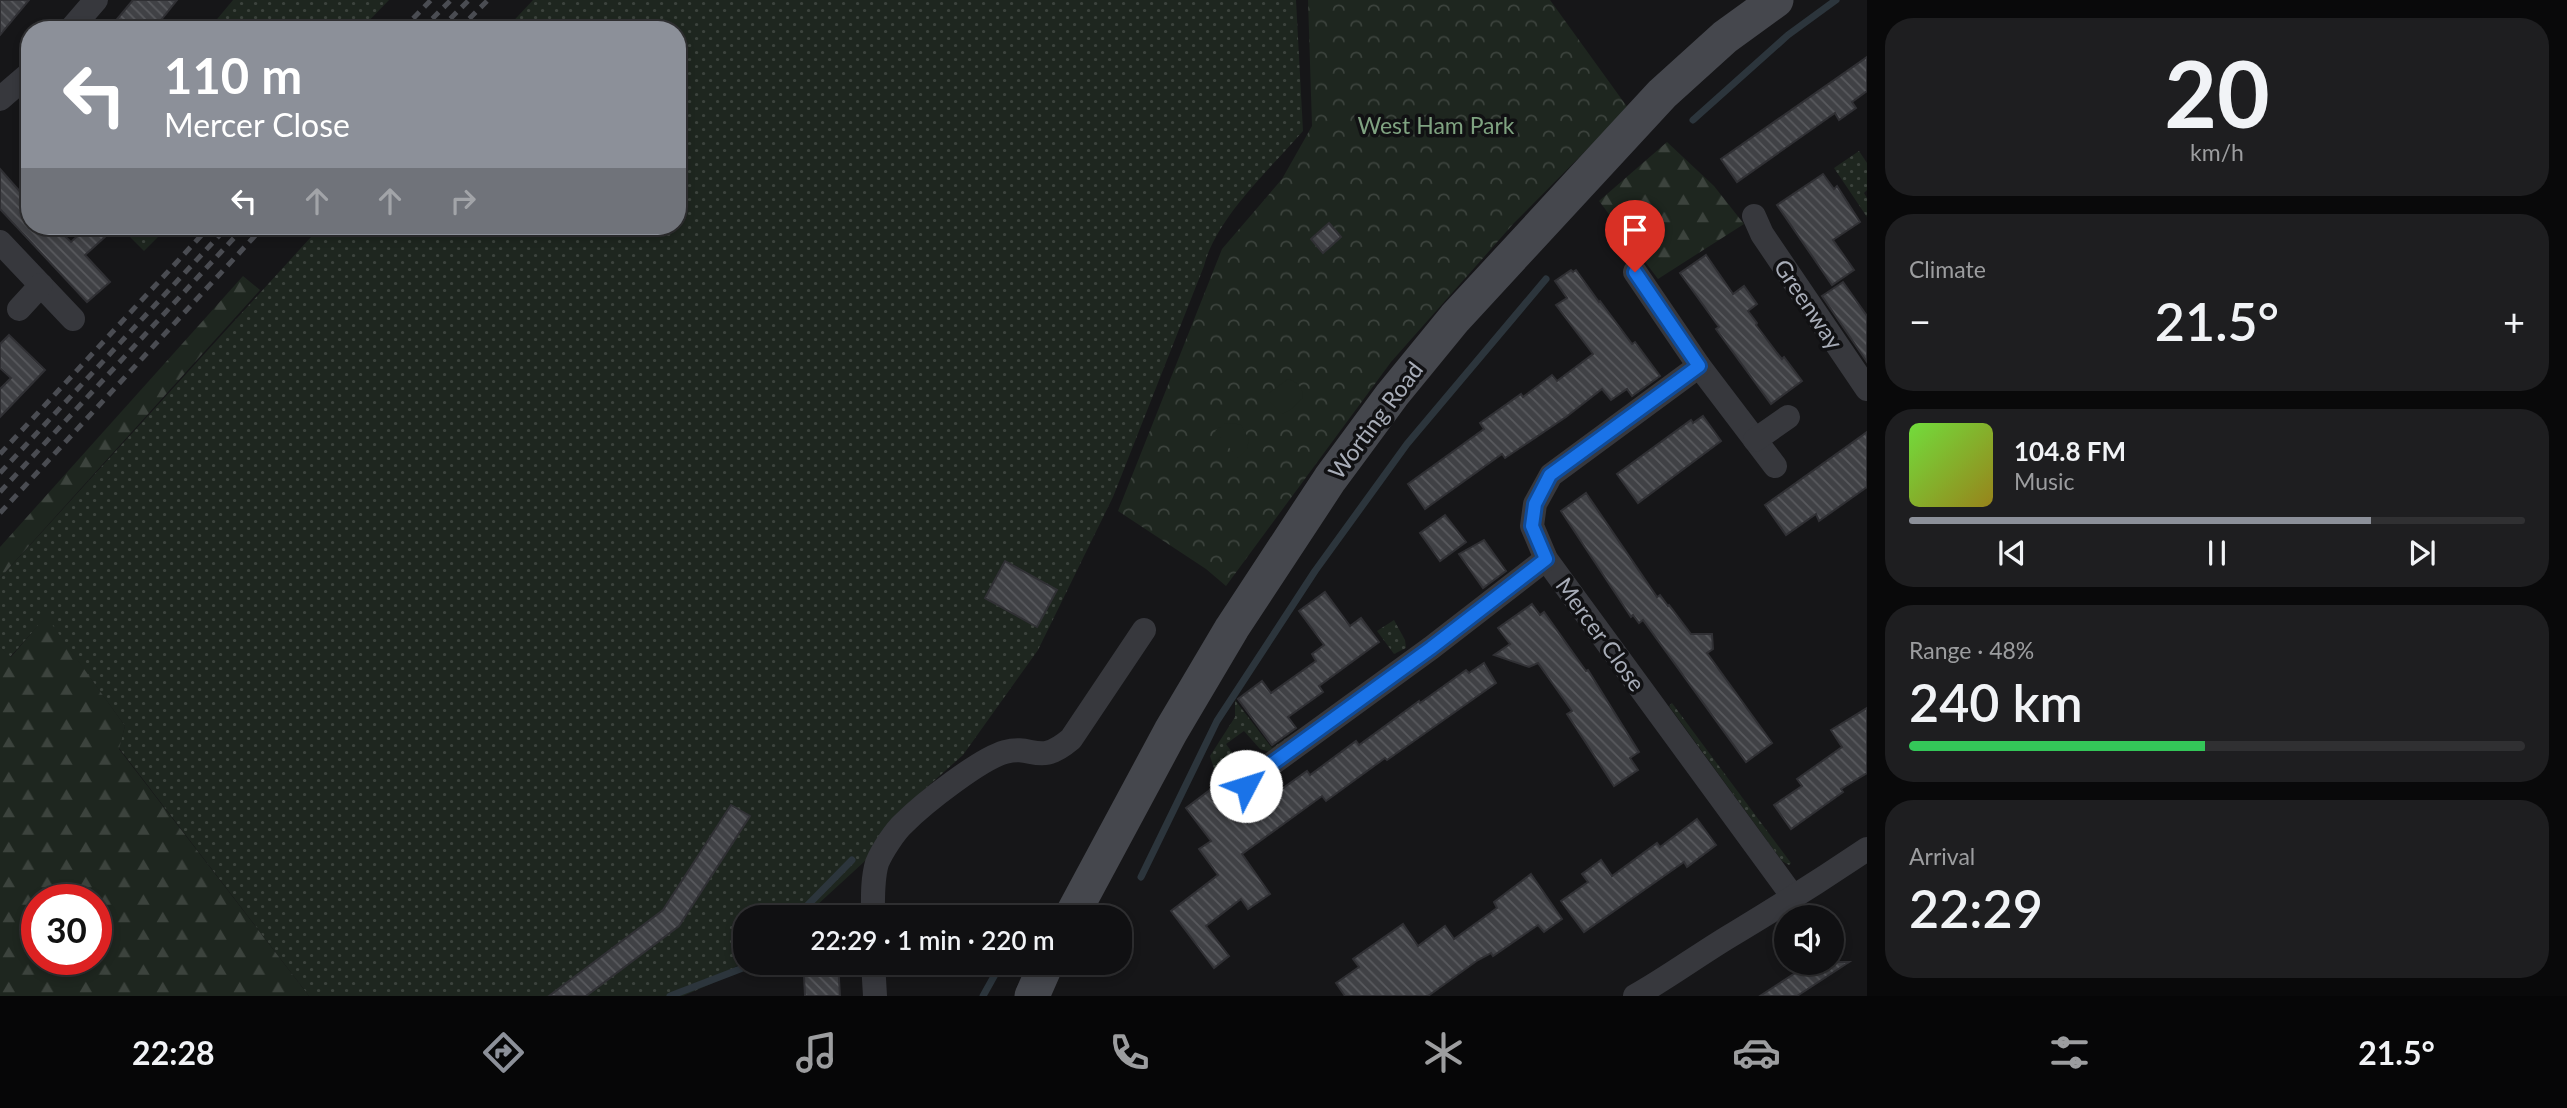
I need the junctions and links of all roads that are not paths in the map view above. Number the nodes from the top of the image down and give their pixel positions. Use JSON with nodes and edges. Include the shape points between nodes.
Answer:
{"nodes":[{"id":1,"x":96,"y":0,"type":"edge"},
{"id":2,"x":1776,"y":0,"type":"edge"},
{"id":3,"x":78,"y":21,"type":"edge"},
{"id":4,"x":21,"y":81,"type":"edge"},
{"id":5,"x":0,"y":99,"type":"edge"},
{"id":6,"x":1754,"y":216,"type":"dead end"},
{"id":7,"x":0,"y":242,"type":"edge"},
{"id":8,"x":1635,"y":272,"type":"dead end"},
{"id":9,"x":41,"y":285,"type":"junction"},
{"id":10,"x":19,"y":309,"type":"dead end"},
{"id":11,"x":74,"y":319,"type":"dead end"},
{"id":12,"x":1699,"y":366,"type":"junction"},
{"id":13,"x":1867,"y":389,"type":"edge"},
{"id":14,"x":1788,"y":417,"type":"dead end"},
{"id":15,"x":1755,"y":440,"type":"junction"},
{"id":16,"x":1774,"y":466,"type":"dead end"},
{"id":17,"x":1546,"y":559,"type":"junction"},
{"id":18,"x":1144,"y":630,"type":"dead end"},
{"id":19,"x":1246,"y":786,"type":"dead end"},
{"id":20,"x":1867,"y":849,"type":"edge"},
{"id":21,"x":1794,"y":898,"type":"junction"},
{"id":22,"x":873,"y":905,"type":"edge"},
{"id":23,"x":1077,"y":905,"type":"edge"},
{"id":24,"x":874,"y":975,"type":"edge"},
{"id":25,"x":1041,"y":975,"type":"edge"},
{"id":26,"x":875,"y":996,"type":"edge"},
{"id":27,"x":1032,"y":996,"type":"edge"},
{"id":28,"x":1634,"y":996,"type":"edge"}],
"edges":[{"from":1,"to":3,"type":"street"},
{"from":2,"to":23,"type":"main road","name":"Worting Road","via":[[1725,37],[1662,94],[1531,233],[1392,395],[1330,479],[1232,628]]},
{"from":4,"to":5,"type":"street"},
{"from":6,"to":13,"type":"street","name":"Greenway"},
{"from":7,"to":9,"type":"street"},
{"from":8,"to":12,"type":"street"},
{"from":9,"to":10,"type":"street"},
{"from":9,"to":11,"type":"street"},
{"from":12,"to":15,"type":"street"},
{"from":12,"to":17,"type":"street","name":"Mercer Close","via":[[1550,475],[1535,504],[1532,526]]},
{"from":14,"to":15,"type":"street"},
{"from":15,"to":16,"type":"street"},
{"from":17,"to":19,"type":"street","via":[[1431,648],[1259,760]]},
{"from":17,"to":21,"type":"street","name":"Mercer Close"},
{"from":18,"to":22,"type":"street","via":[[1071,740],[1057,751],[1009,751],[989,758],[902,824],[877,863]]},
{"from":20,"to":21,"type":"street"},
{"from":21,"to":28,"type":"street"},
{"from":24,"to":26,"type":"street"},
{"from":25,"to":27,"type":"main road"}]}
